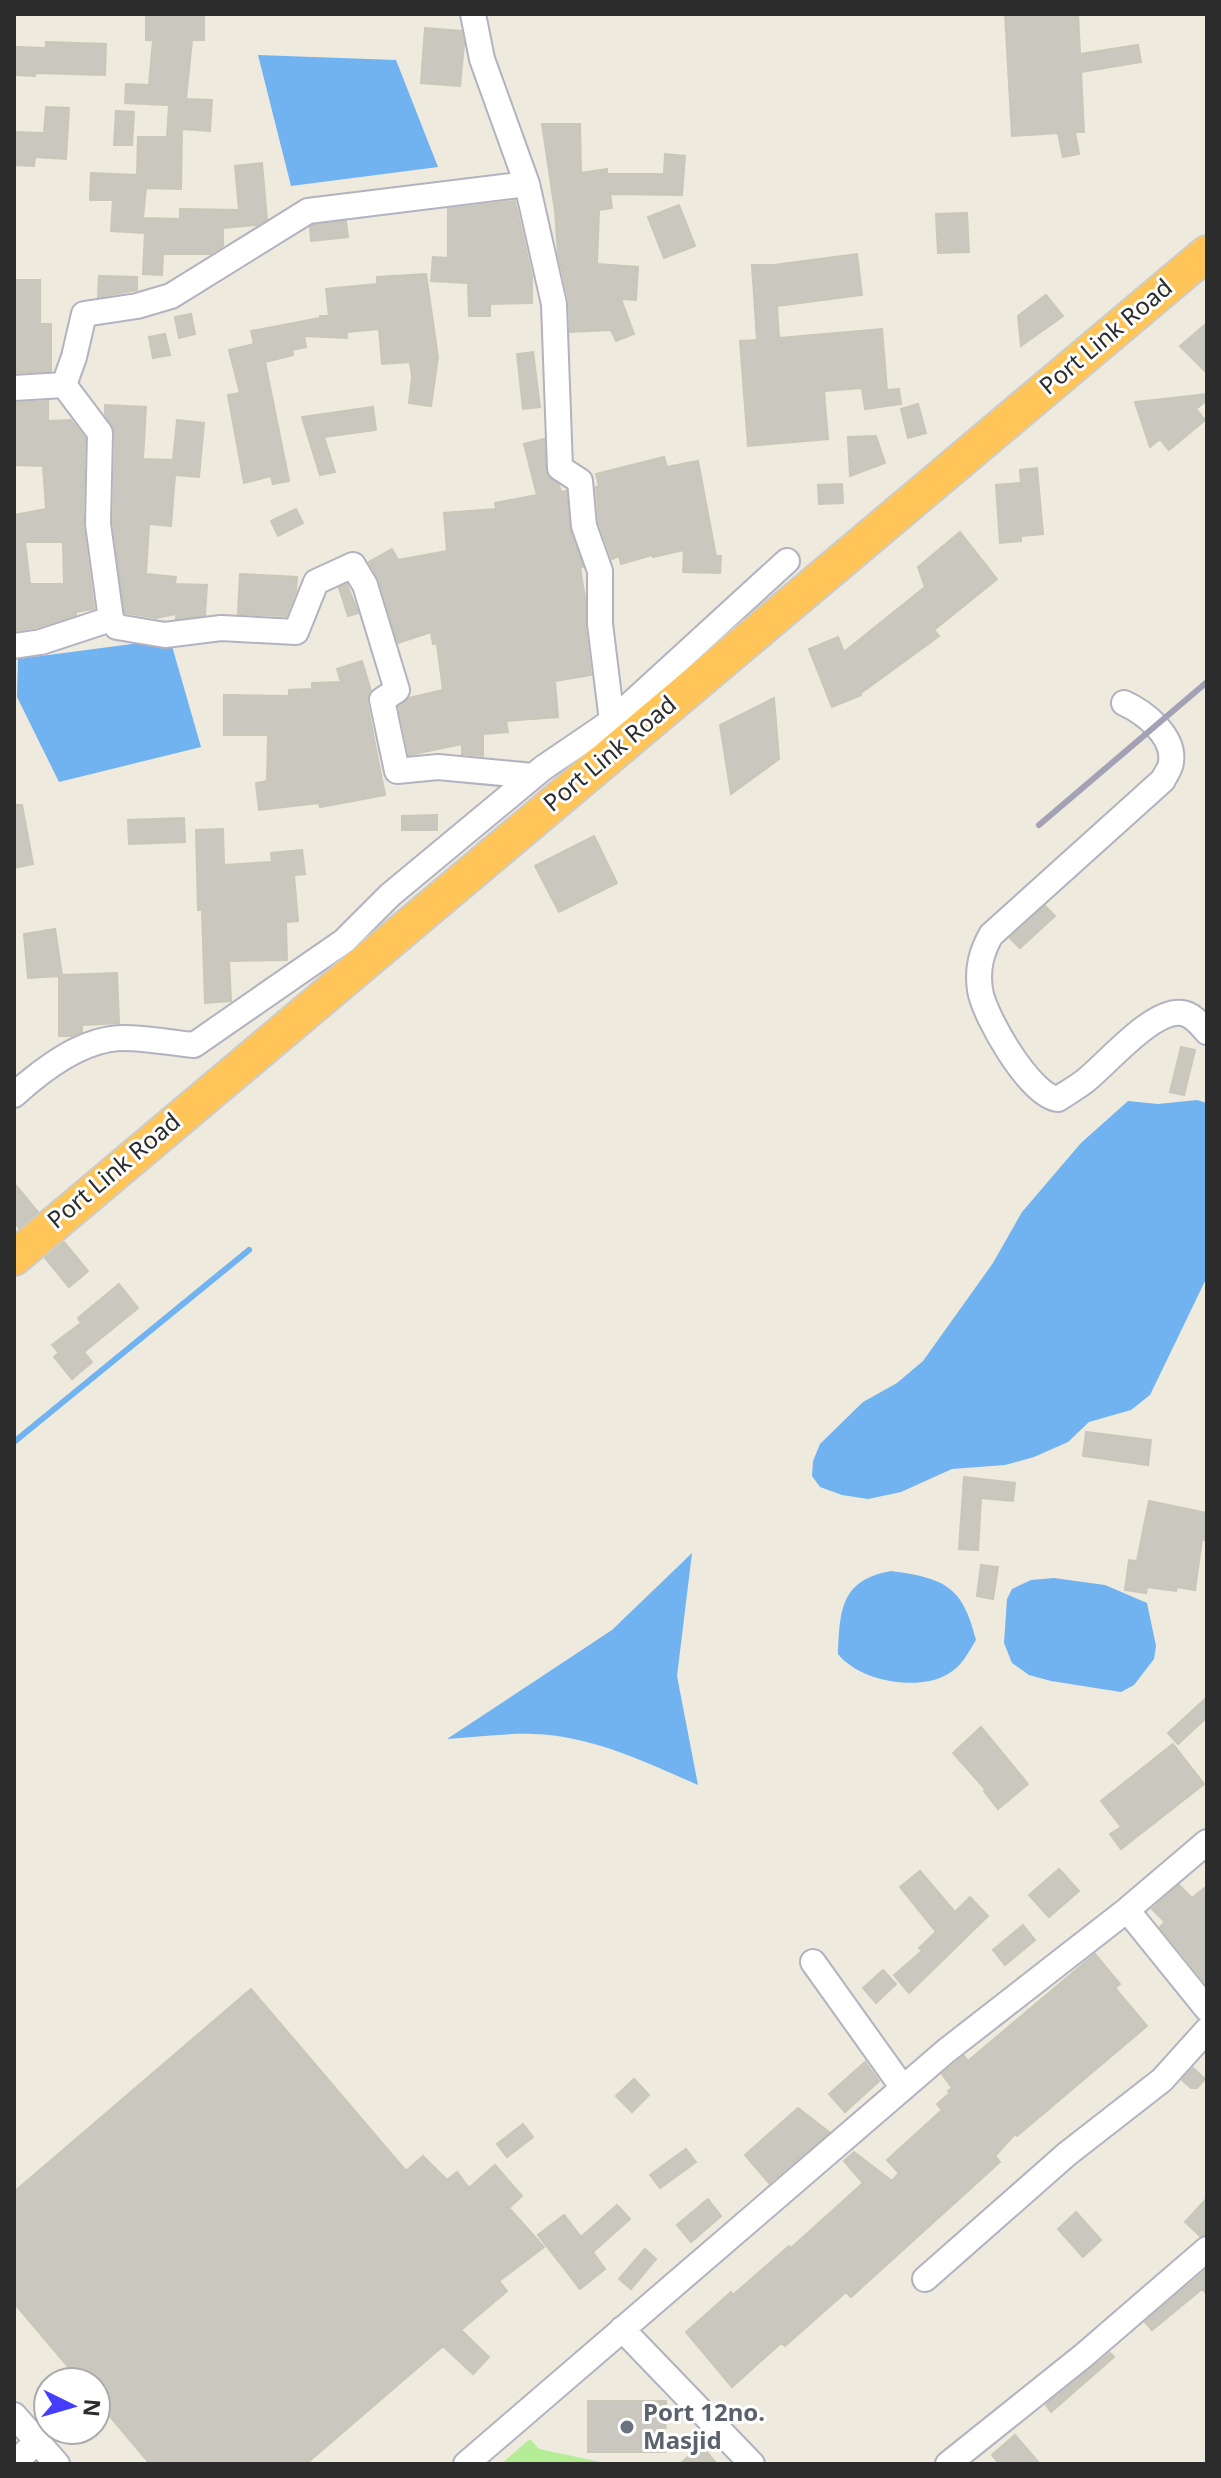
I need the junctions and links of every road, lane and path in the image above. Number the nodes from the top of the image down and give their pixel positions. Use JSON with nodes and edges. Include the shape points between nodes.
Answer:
{"nodes":[{"id":1,"x":473,"y":14,"type":"edge"},
{"id":2,"x":527,"y":184,"type":"junction"},
{"id":3,"x":1207,"y":253,"type":"edge"},
{"id":4,"x":64,"y":385,"type":"junction"},
{"id":5,"x":14,"y":388,"type":"edge"},
{"id":6,"x":787,"y":561,"type":"dead end"},
{"id":7,"x":111,"y":619,"type":"junction"},
{"id":8,"x":14,"y":646,"type":"edge"},
{"id":9,"x":1124,"y":703,"type":"dead end"},
{"id":10,"x":612,"y":721,"type":"junction"},
{"id":11,"x":533,"y":776,"type":"junction"},
{"id":12,"x":1200,"y":1025,"type":"edge"},
{"id":13,"x":14,"y":1095,"type":"edge"},
{"id":14,"x":14,"y":1258,"type":"edge"},
{"id":15,"x":1207,"y":1842,"type":"edge"},
{"id":16,"x":1127,"y":1910,"type":"junction"},
{"id":17,"x":813,"y":1962,"type":"dead end"},
{"id":18,"x":1207,"y":2009,"type":"edge"},
{"id":19,"x":1207,"y":2030,"type":"edge"},
{"id":20,"x":903,"y":2088,"type":"junction"},
{"id":21,"x":1207,"y":2249,"type":"edge"},
{"id":22,"x":925,"y":2279,"type":"dead end"},
{"id":23,"x":622,"y":2329,"type":"junction"},
{"id":24,"x":14,"y":2415,"type":"edge"},
{"id":25,"x":32,"y":2435,"type":"edge"},
{"id":26,"x":32,"y":2446,"type":"edge"},
{"id":27,"x":41,"y":2446,"type":"edge"},
{"id":28,"x":14,"y":2464,"type":"edge"},
{"id":29,"x":57,"y":2464,"type":"edge"},
{"id":30,"x":466,"y":2464,"type":"edge"},
{"id":31,"x":752,"y":2464,"type":"edge"},
{"id":32,"x":948,"y":2464,"type":"edge"}],
"edges":[{"from":1,"to":2,"type":"street","via":[[482,59]]},
{"from":2,"to":4,"type":"street","via":[[308,211],[171,296],[84,314]]},
{"from":2,"to":10,"type":"street","via":[[554,304],[560,468],[580,481],[584,526],[600,571],[600,624]]},
{"from":3,"to":14,"type":"highway","name":"Port Link Road"},
{"from":4,"to":5,"type":"street"},
{"from":4,"to":7,"type":"street","via":[[100,433],[98,524]]},
{"from":6,"to":10,"type":"street"},
{"from":7,"to":8,"type":"street"},
{"from":7,"to":11,"type":"street","via":[[117,627],[165,635],[221,628],[296,632],[316,582],[353,565],[365,585],[397,690],[382,700],[397,771],[438,767]]},
{"from":9,"to":12,"type":"street","via":[[1140,710],[1166,738],[1172,763],[1163,780],[991,935],[980,955],[980,988],[986,1013],[1028,1077],[1050,1098],[1058,1099],[1084,1081],[1167,1015],[1183,1013]]},
{"from":10,"to":11,"type":"street"},
{"from":11,"to":13,"type":"street","via":[[390,895],[344,941],[194,1045],[122,1038],[86,1046],[37,1074]]},
{"from":15,"to":16,"type":"street"},
{"from":16,"to":18,"type":"street"},
{"from":16,"to":20,"type":"street"},
{"from":17,"to":20,"type":"street"},
{"from":19,"to":22,"type":"street","via":[[1162,2080],[1067,2154]]},
{"from":20,"to":23,"type":"street"},
{"from":21,"to":32,"type":"street"},
{"from":23,"to":30,"type":"street"},
{"from":23,"to":31,"type":"street"},
{"from":24,"to":25,"type":"street"},
{"from":26,"to":28,"type":"street"},
{"from":27,"to":29,"type":"street"}]}
